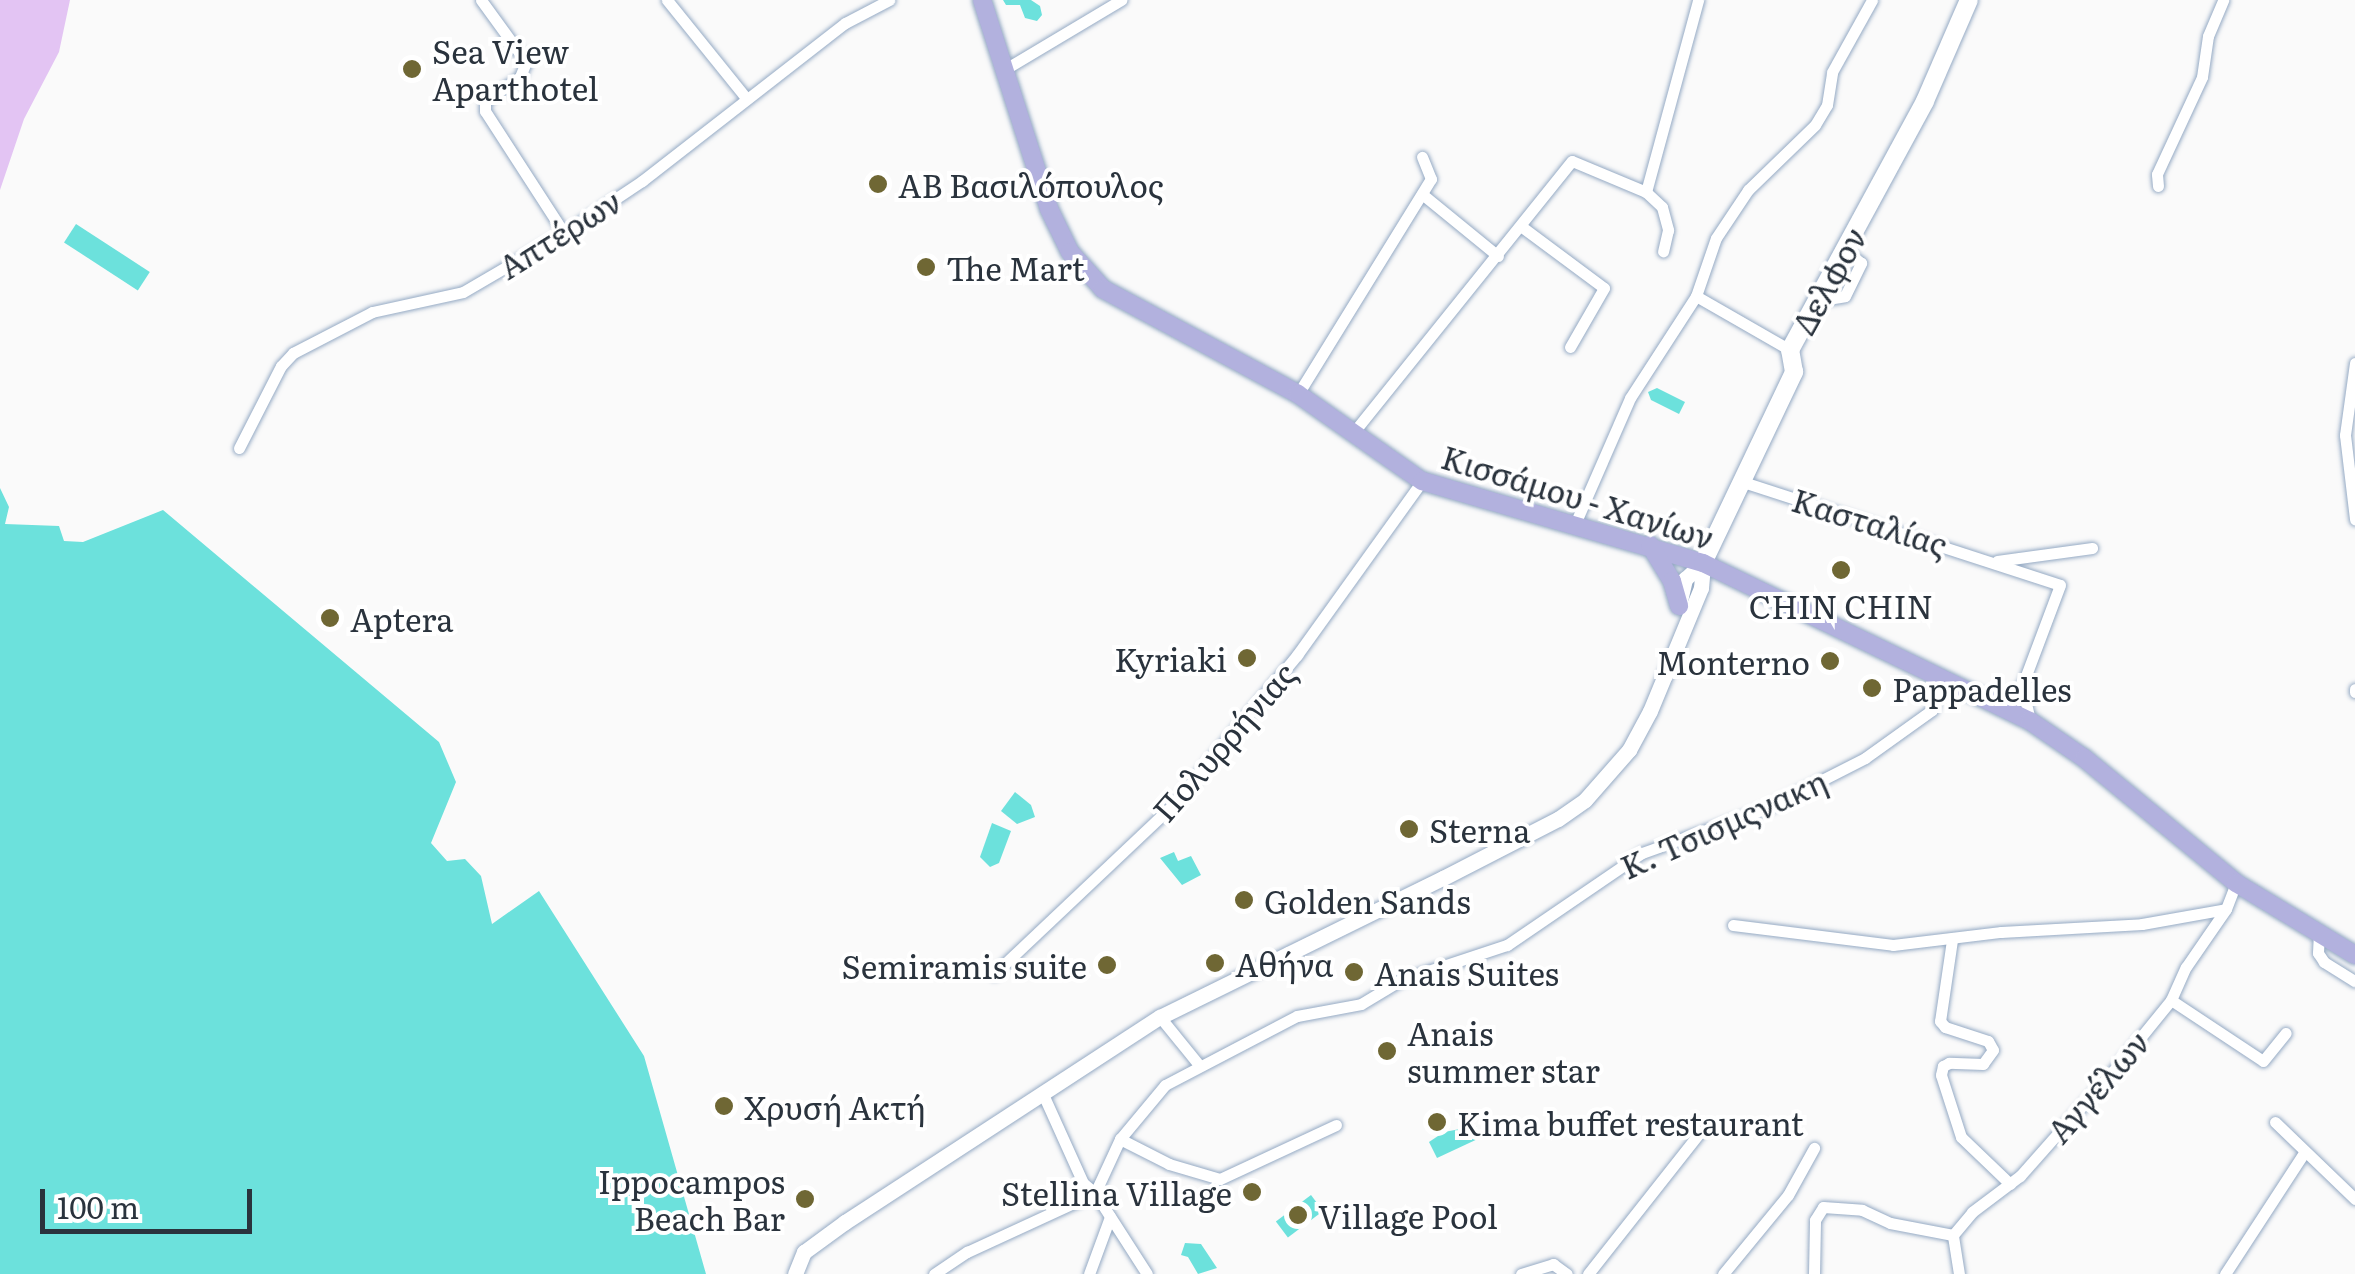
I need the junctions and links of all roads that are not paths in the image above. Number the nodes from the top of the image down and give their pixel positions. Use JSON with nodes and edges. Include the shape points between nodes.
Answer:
{"nodes":[{"id":1,"x":481,"y":0,"type":"edge"},
{"id":2,"x":667,"y":0,"type":"edge"},
{"id":3,"x":889,"y":0,"type":"edge"},
{"id":4,"x":982,"y":0,"type":"edge"},
{"id":5,"x":1121,"y":0,"type":"edge"},
{"id":6,"x":1698,"y":0,"type":"edge"},
{"id":7,"x":1872,"y":0,"type":"edge"},
{"id":8,"x":1969,"y":0,"type":"edge"},
{"id":9,"x":2223,"y":0,"type":"edge"},
{"id":10,"x":1002,"y":71,"type":"junction"},
{"id":11,"x":748,"y":99,"type":"junction"},
{"id":12,"x":1422,"y":157,"type":"dead end"},
{"id":13,"x":2158,"y":186,"type":"dead end"},
{"id":14,"x":1646,"y":192,"type":"junction"},
{"id":15,"x":1422,"y":194,"type":"junction"},
{"id":16,"x":1522,"y":226,"type":"junction"},
{"id":17,"x":564,"y":234,"type":"junction"},
{"id":18,"x":1662,"y":251,"type":"dead end"},
{"id":19,"x":1498,"y":256,"type":"junction"},
{"id":20,"x":1696,"y":296,"type":"junction"},
{"id":21,"x":1782,"y":346,"type":"junction"},
{"id":22,"x":1570,"y":347,"type":"dead end"},
{"id":23,"x":2355,"y":363,"type":"edge"},
{"id":24,"x":1298,"y":394,"type":"junction"},
{"id":25,"x":1353,"y":433,"type":"junction"},
{"id":26,"x":239,"y":448,"type":"dead end"},
{"id":27,"x":1422,"y":481,"type":"junction"},
{"id":28,"x":1743,"y":482,"type":"junction"},
{"id":29,"x":2355,"y":518,"type":"edge"},
{"id":30,"x":1575,"y":524,"type":"junction"},
{"id":31,"x":1649,"y":544,"type":"junction"},
{"id":32,"x":2092,"y":548,"type":"dead end"},
{"id":33,"x":1996,"y":561,"type":"junction"},
{"id":34,"x":1702,"y":564,"type":"junction"},
{"id":35,"x":1679,"y":606,"type":"junction"},
{"id":36,"x":1674,"y":649,"type":"junction"},
{"id":37,"x":1941,"y":678,"type":"junction"},
{"id":38,"x":2022,"y":686,"type":"junction"},
{"id":39,"x":1997,"y":705,"type":"junction"},
{"id":40,"x":2030,"y":721,"type":"junction"},
{"id":41,"x":2236,"y":883,"type":"junction"},
{"id":42,"x":2226,"y":909,"type":"junction"},
{"id":43,"x":1733,"y":925,"type":"dead end"},
{"id":44,"x":2319,"y":933,"type":"junction"},
{"id":45,"x":1952,"y":940,"type":"junction"},
{"id":46,"x":2355,"y":955,"type":"edge"},
{"id":47,"x":994,"y":974,"type":"dead end"},
{"id":48,"x":2355,"y":982,"type":"edge"},
{"id":49,"x":2170,"y":1000,"type":"junction"},
{"id":50,"x":1160,"y":1017,"type":"junction"},
{"id":51,"x":2286,"y":1033,"type":"dead end"},
{"id":52,"x":1199,"y":1065,"type":"junction"},
{"id":53,"x":1042,"y":1092,"type":"junction"},
{"id":54,"x":2275,"y":1122,"type":"dead end"},
{"id":55,"x":1336,"y":1125,"type":"dead end"},
{"id":56,"x":1701,"y":1131,"type":"dead end"},
{"id":57,"x":1120,"y":1139,"type":"junction"},
{"id":58,"x":1814,"y":1148,"type":"dead end"},
{"id":59,"x":2304,"y":1153,"type":"junction"},
{"id":60,"x":2010,"y":1184,"type":"junction"},
{"id":61,"x":1095,"y":1193,"type":"junction"},
{"id":62,"x":2355,"y":1199,"type":"edge"},
{"id":63,"x":1110,"y":1217,"type":"junction"},
{"id":64,"x":1954,"y":1235,"type":"junction"},
{"id":65,"x":794,"y":1274,"type":"edge"},
{"id":66,"x":934,"y":1274,"type":"edge"},
{"id":67,"x":1088,"y":1274,"type":"edge"},
{"id":68,"x":1147,"y":1274,"type":"edge"},
{"id":69,"x":1521,"y":1274,"type":"edge"},
{"id":70,"x":1567,"y":1274,"type":"edge"},
{"id":71,"x":1588,"y":1274,"type":"edge"},
{"id":72,"x":1723,"y":1274,"type":"edge"},
{"id":73,"x":1814,"y":1274,"type":"edge"},
{"id":74,"x":1960,"y":1274,"type":"edge"},
{"id":75,"x":2225,"y":1274,"type":"edge"}],
"edges":[{"from":1,"to":17,"type":"street","via":[[526,62],[520,77],[485,101],[484,111]]},
{"from":2,"to":11,"type":"street"},
{"from":3,"to":11,"type":"street","name":"Απτέρων","via":[[845,23]]},
{"from":4,"to":10,"type":"main road","name":"Κισσάμου - Χανίων"},
{"from":5,"to":10,"type":"street"},
{"from":6,"to":14,"type":"street"},
{"from":7,"to":20,"type":"street","via":[[1832,72],[1827,105],[1732,211],[1706,258]]},
{"from":8,"to":21,"type":"main road","name":"Δελφον","via":[[1926,101],[1816,301]]},
{"from":9,"to":13,"type":"street","via":[[2202,77],[2157,174]]},
{"from":10,"to":24,"type":"main road","name":"Κισσάμου - Χανίων","via":[[1049,209],[1088,274],[1103,289]]},
{"from":11,"to":17,"type":"street","name":"Απτέρων"},
{"from":12,"to":15,"type":"street","via":[[1431,179]]},
{"from":14,"to":16,"type":"street","via":[[1572,161]]},
{"from":14,"to":18,"type":"street","via":[[1662,207],[1668,230]]},
{"from":15,"to":19,"type":"street"},
{"from":15,"to":24,"type":"street"},
{"from":16,"to":19,"type":"street"},
{"from":16,"to":22,"type":"street","via":[[1604,288]]},
{"from":17,"to":26,"type":"street","name":"Απτέρων","via":[[463,292],[372,312],[294,353]]},
{"from":19,"to":25,"type":"street"},
{"from":20,"to":21,"type":"street"},
{"from":20,"to":30,"type":"street","via":[[1630,398]]},
{"from":21,"to":28,"type":"main road","name":"Δελφον","via":[[1794,372]]},
{"from":23,"to":29,"type":"street","via":[[2345,434]]},
{"from":24,"to":25,"type":"main road","name":"Κισσάμου - Χανίων"},
{"from":25,"to":27,"type":"main road","name":"Κισσάμου - Χανίων"},
{"from":27,"to":30,"type":"main road","name":"Κισσάμου - Χανίων"},
{"from":27,"to":47,"type":"street","name":"Πολυρρήνιας","via":[[1297,655],[1172,804]]},
{"from":28,"to":33,"type":"street","name":"Κασταλίας"},
{"from":28,"to":34,"type":"main road","name":"Δελφον"},
{"from":30,"to":31,"type":"main road","name":"Κισσάμου - Χανίων"},
{"from":31,"to":34,"type":"main road","name":"Κισσάμου - Χανίων"},
{"from":31,"to":35,"type":"main road"},
{"from":32,"to":33,"type":"street","name":"Κασταλίας"},
{"from":33,"to":38,"type":"street","name":"Κασταλίας","via":[[2060,585]]},
{"from":34,"to":35,"type":"street","via":[[1685,578]]},
{"from":34,"to":36,"type":"street","via":[[1702,588]]},
{"from":34,"to":37,"type":"main road","name":"Κισσάμου - Χανίων"},
{"from":35,"to":36,"type":"street"},
{"from":36,"to":50,"type":"street","via":[[1629,750],[1571,810]]},
{"from":37,"to":39,"type":"main road","name":"Κισσάμου - Χανίων"},
{"from":37,"to":52,"type":"street","name":"Κ. Τσισμςνακη","via":[[1932,710],[1865,758],[1767,808],[1642,853],[1508,945],[1401,980],[1361,1004],[1297,1016]]},
{"from":38,"to":39,"type":"street"},
{"from":38,"to":40,"type":"street"},
{"from":39,"to":40,"type":"main road","name":"Κισσάμου - Χανίων"},
{"from":40,"to":41,"type":"main road","name":"Κισσάμου - Χανίων"},
{"from":41,"to":42,"type":"street","name":"Αγγέλων"},
{"from":41,"to":44,"type":"main road","name":"Κισσάμου - Χανίων"},
{"from":42,"to":45,"type":"street","via":[[2142,924]]},
{"from":42,"to":49,"type":"street","name":"Αγγέλων"},
{"from":43,"to":45,"type":"street","via":[[1893,945]]},
{"from":44,"to":46,"type":"main road","name":"Κισσάμου - Χανίων"},
{"from":44,"to":48,"type":"street","via":[[2324,962]]},
{"from":45,"to":60,"type":"street","via":[[1940,1021],[1988,1041],[1993,1050],[1984,1064],[1946,1064],[1942,1074],[1960,1137]]},
{"from":49,"to":51,"type":"street","via":[[2263,1061]]},
{"from":49,"to":60,"type":"street","name":"Αγγέλων"},
{"from":50,"to":52,"type":"street"},
{"from":50,"to":53,"type":"street"},
{"from":52,"to":57,"type":"street","name":"Κ. Τσισμςνακη","via":[[1165,1085]]},
{"from":53,"to":61,"type":"street","via":[[1069,1157]]},
{"from":53,"to":65,"type":"street","via":[[804,1252]]},
{"from":54,"to":59,"type":"street"},
{"from":55,"to":57,"type":"street","via":[[1220,1179],[1169,1164]]},
{"from":56,"to":71,"type":"street"},
{"from":57,"to":61,"type":"street","name":"Κ. Τσισμςνακη"},
{"from":58,"to":72,"type":"street","via":[[1788,1195]]},
{"from":59,"to":62,"type":"street"},
{"from":59,"to":75,"type":"street"},
{"from":60,"to":64,"type":"street","name":"Αγγέλων"},
{"from":61,"to":63,"type":"street"},
{"from":61,"to":66,"type":"street"},
{"from":63,"to":67,"type":"street"},
{"from":63,"to":68,"type":"street"},
{"from":64,"to":73,"type":"street","via":[[1890,1223],[1862,1210],[1823,1207],[1815,1220]]},
{"from":64,"to":74,"type":"street"},
{"from":69,"to":70,"type":"street","via":[[1552,1264]]}]}
